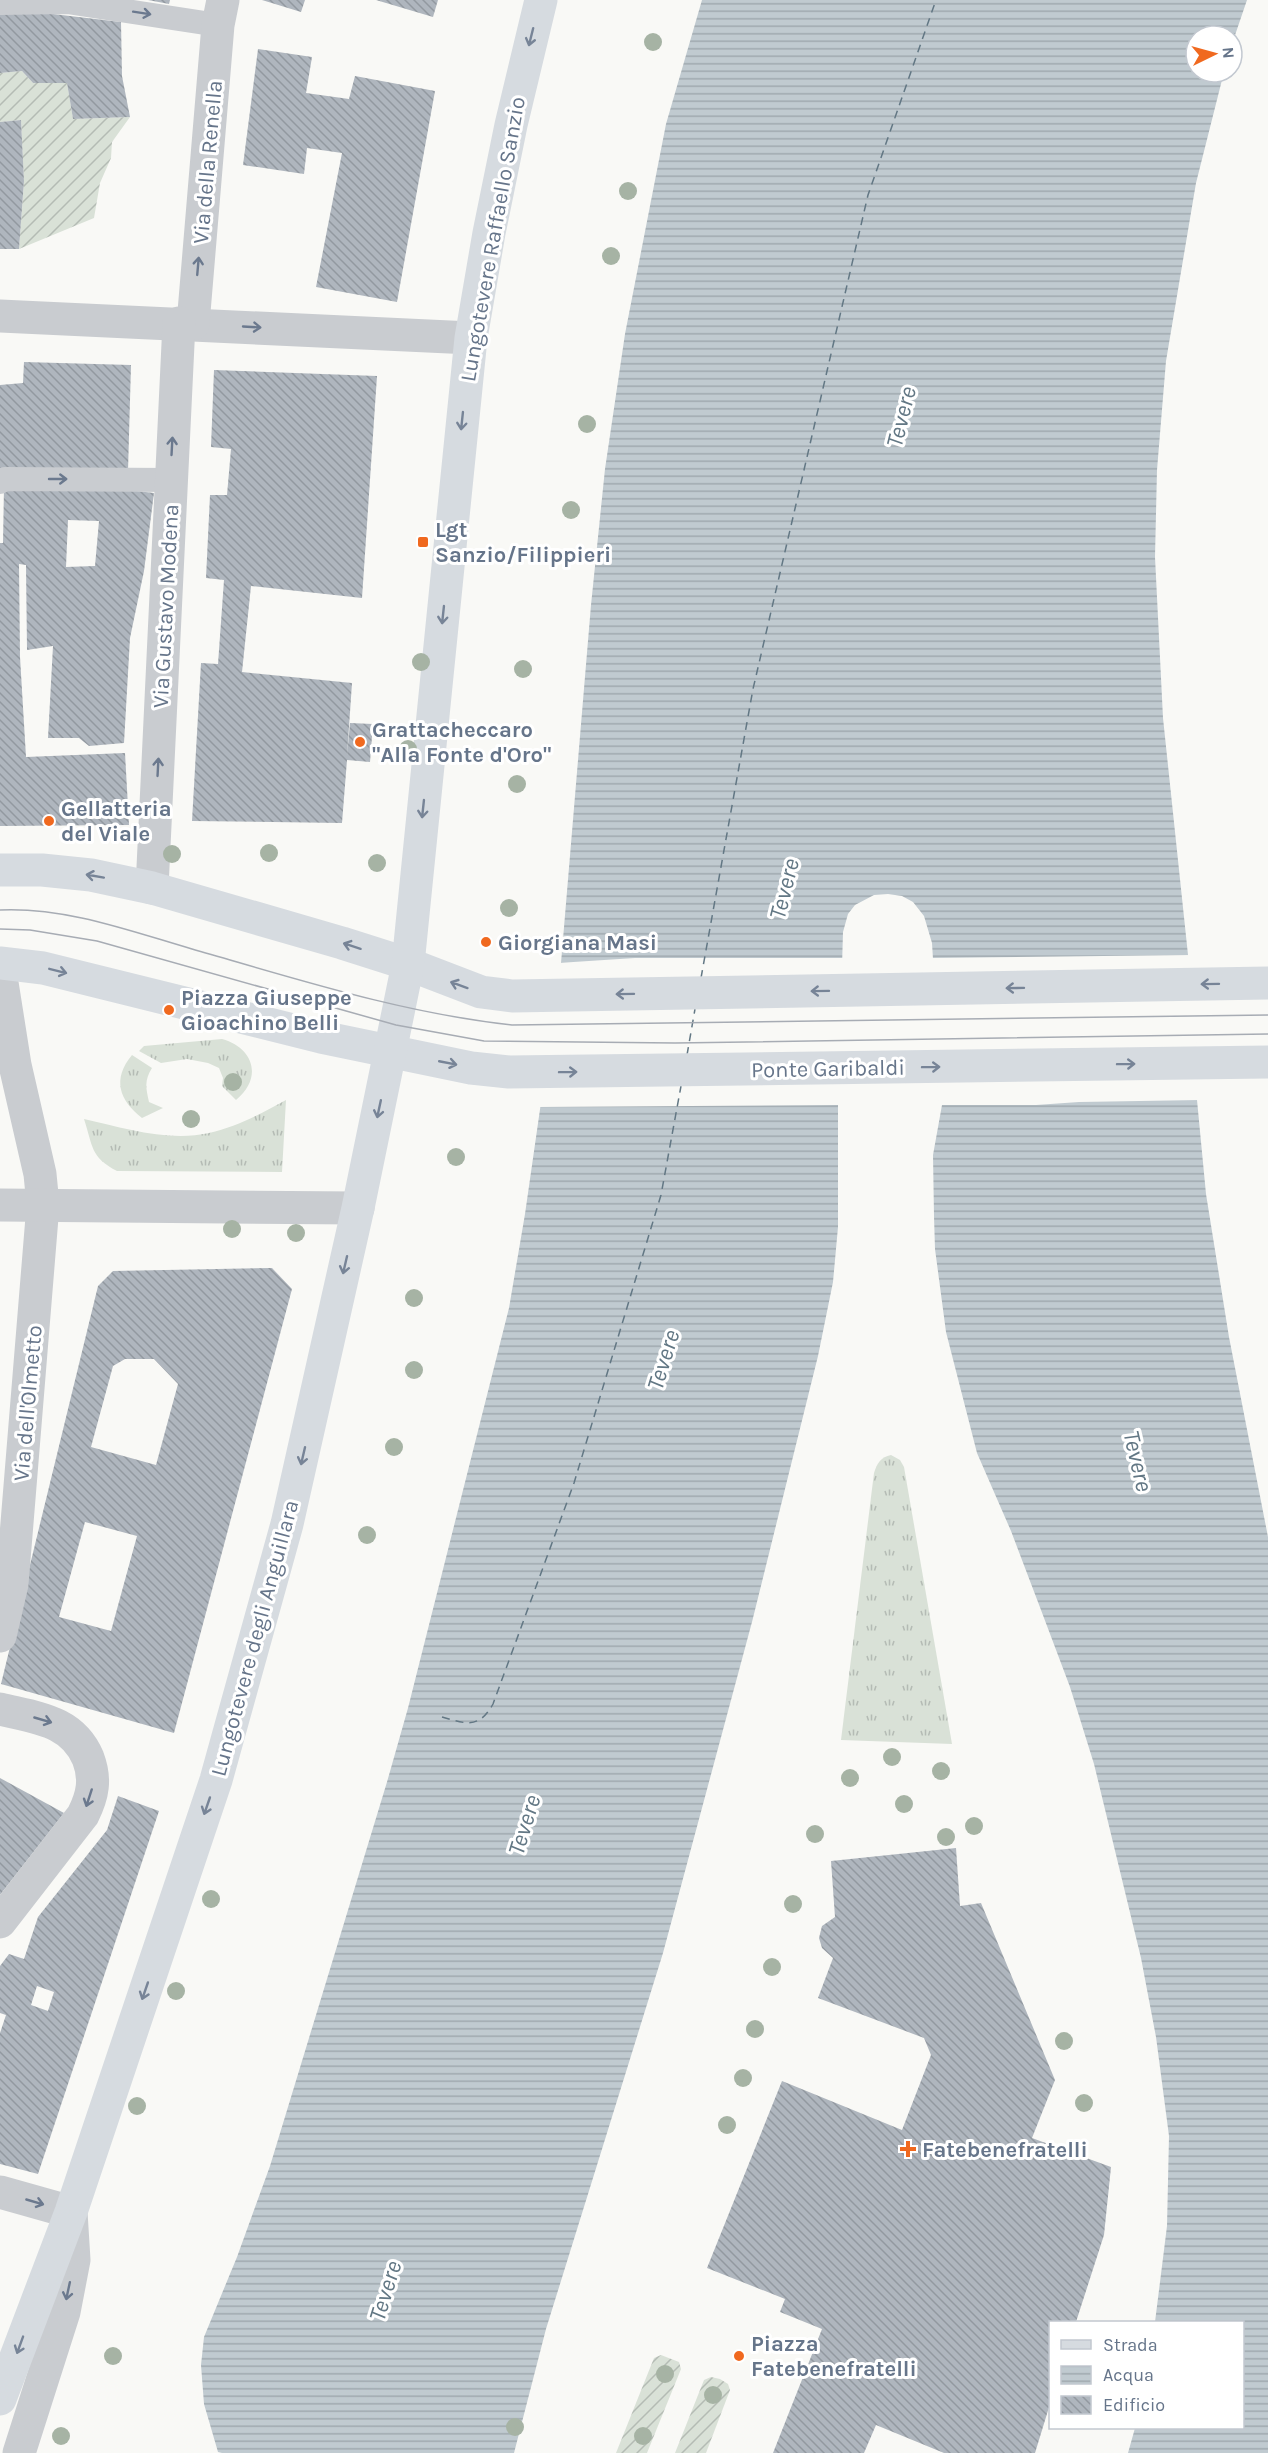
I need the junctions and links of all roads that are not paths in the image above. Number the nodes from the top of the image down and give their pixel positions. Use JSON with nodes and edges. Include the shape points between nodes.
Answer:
{"nodes":[{"id":1,"x":541,"y":0,"type":"edge"},
{"id":2,"x":0,"y":3,"type":"edge"},
{"id":3,"x":220,"y":12,"type":"edge"},
{"id":4,"x":0,"y":316,"type":"edge"},
{"id":5,"x":186,"y":323,"type":"junction"},
{"id":6,"x":471,"y":338,"type":"junction"},
{"id":7,"x":171,"y":480,"type":"junction"},
{"id":8,"x":0,"y":482,"type":"edge"},
{"id":9,"x":0,"y":870,"type":"edge"},
{"id":10,"x":152,"y":888,"type":"junction"},
{"id":11,"x":0,"y":963,"type":"edge"},
{"id":12,"x":408,"y":964,"type":"junction"},
{"id":13,"x":0,"y":970,"type":"edge"},
{"id":14,"x":1268,"y":983,"type":"edge"},
{"id":15,"x":390,"y":1052,"type":"junction"},
{"id":16,"x":1268,"y":1062,"type":"edge"},
{"id":17,"x":0,"y":1205,"type":"edge"},
{"id":18,"x":43,"y":1205,"type":"junction"},
{"id":19,"x":358,"y":1208,"type":"junction"},
{"id":20,"x":14,"y":1391,"type":"edge"},
{"id":21,"x":0,"y":1636,"type":"edge"},
{"id":22,"x":0,"y":1708,"type":"edge"},
{"id":23,"x":0,"y":1923,"type":"edge"},
{"id":24,"x":0,"y":2192,"type":"edge"},
{"id":25,"x":71,"y":2212,"type":"junction"},
{"id":26,"x":0,"y":2399,"type":"edge"},
{"id":27,"x":19,"y":2453,"type":"edge"}],
"edges":[{"from":1,"to":6,"type":"main road","name":"Lungotevere Raffaello Sanzio","one_way":true,"via":[[513,115]]},
{"from":2,"to":3,"type":"lane","one_way":true,"via":[[67,2]]},
{"from":5,"to":3,"type":"street","name":"Via della Renella","one_way":true},
{"from":4,"to":5,"type":"street"},
{"from":5,"to":6,"type":"street","one_way":true},
{"from":7,"to":5,"type":"street","name":"Via Gustavo Modena","one_way":true},
{"from":6,"to":12,"type":"main road","name":"Lungotevere Raffaello Sanzio","one_way":true},
{"from":8,"to":7,"type":"lane","one_way":true},
{"from":10,"to":7,"type":"street","name":"Via Gustavo Modena","one_way":true},
{"from":10,"to":9,"type":"main road","one_way":true,"via":[[91,875]]},
{"from":12,"to":10,"type":"main road","one_way":true},
{"from":11,"to":15,"type":"main road","one_way":true,"via":[[43,968]]},
{"from":14,"to":12,"type":"main road","one_way":true,"via":[[512,996],[481,992]]},
{"from":12,"to":15,"type":"main road","name":"Lungotevere Raffaello Sanzio"},
{"from":13,"to":18,"type":"street"},
{"from":15,"to":16,"type":"main road","name":"Ponte Garibaldi","one_way":true,"via":[[509,1072]]},
{"from":15,"to":19,"type":"main road","name":"Lungotevere degli Anguillara","one_way":true},
{"from":17,"to":18,"type":"street"},
{"from":18,"to":19,"type":"street"},
{"from":18,"to":20,"type":"street","name":"Via dell'Olmetto"},
{"from":19,"to":25,"type":"main road","name":"Lungotevere degli Anguillara","one_way":true,"via":[[287,1524],[216,1780]]},
{"from":20,"to":21,"type":"street","name":"Via dell'Olmetto","via":[[12,1584]]},
{"from":22,"to":23,"type":"street","one_way":true,"via":[[69,1731],[81,1743],[94,1781],[83,1815]]},
{"from":24,"to":25,"type":"street","one_way":true},
{"from":25,"to":26,"type":"main road","name":"Lungotevere degli Anguillara","one_way":true},
{"from":25,"to":27,"type":"street","name":"Lungotevere degli Anguillara","one_way":true,"via":[[74,2260],[64,2312]]}]}
